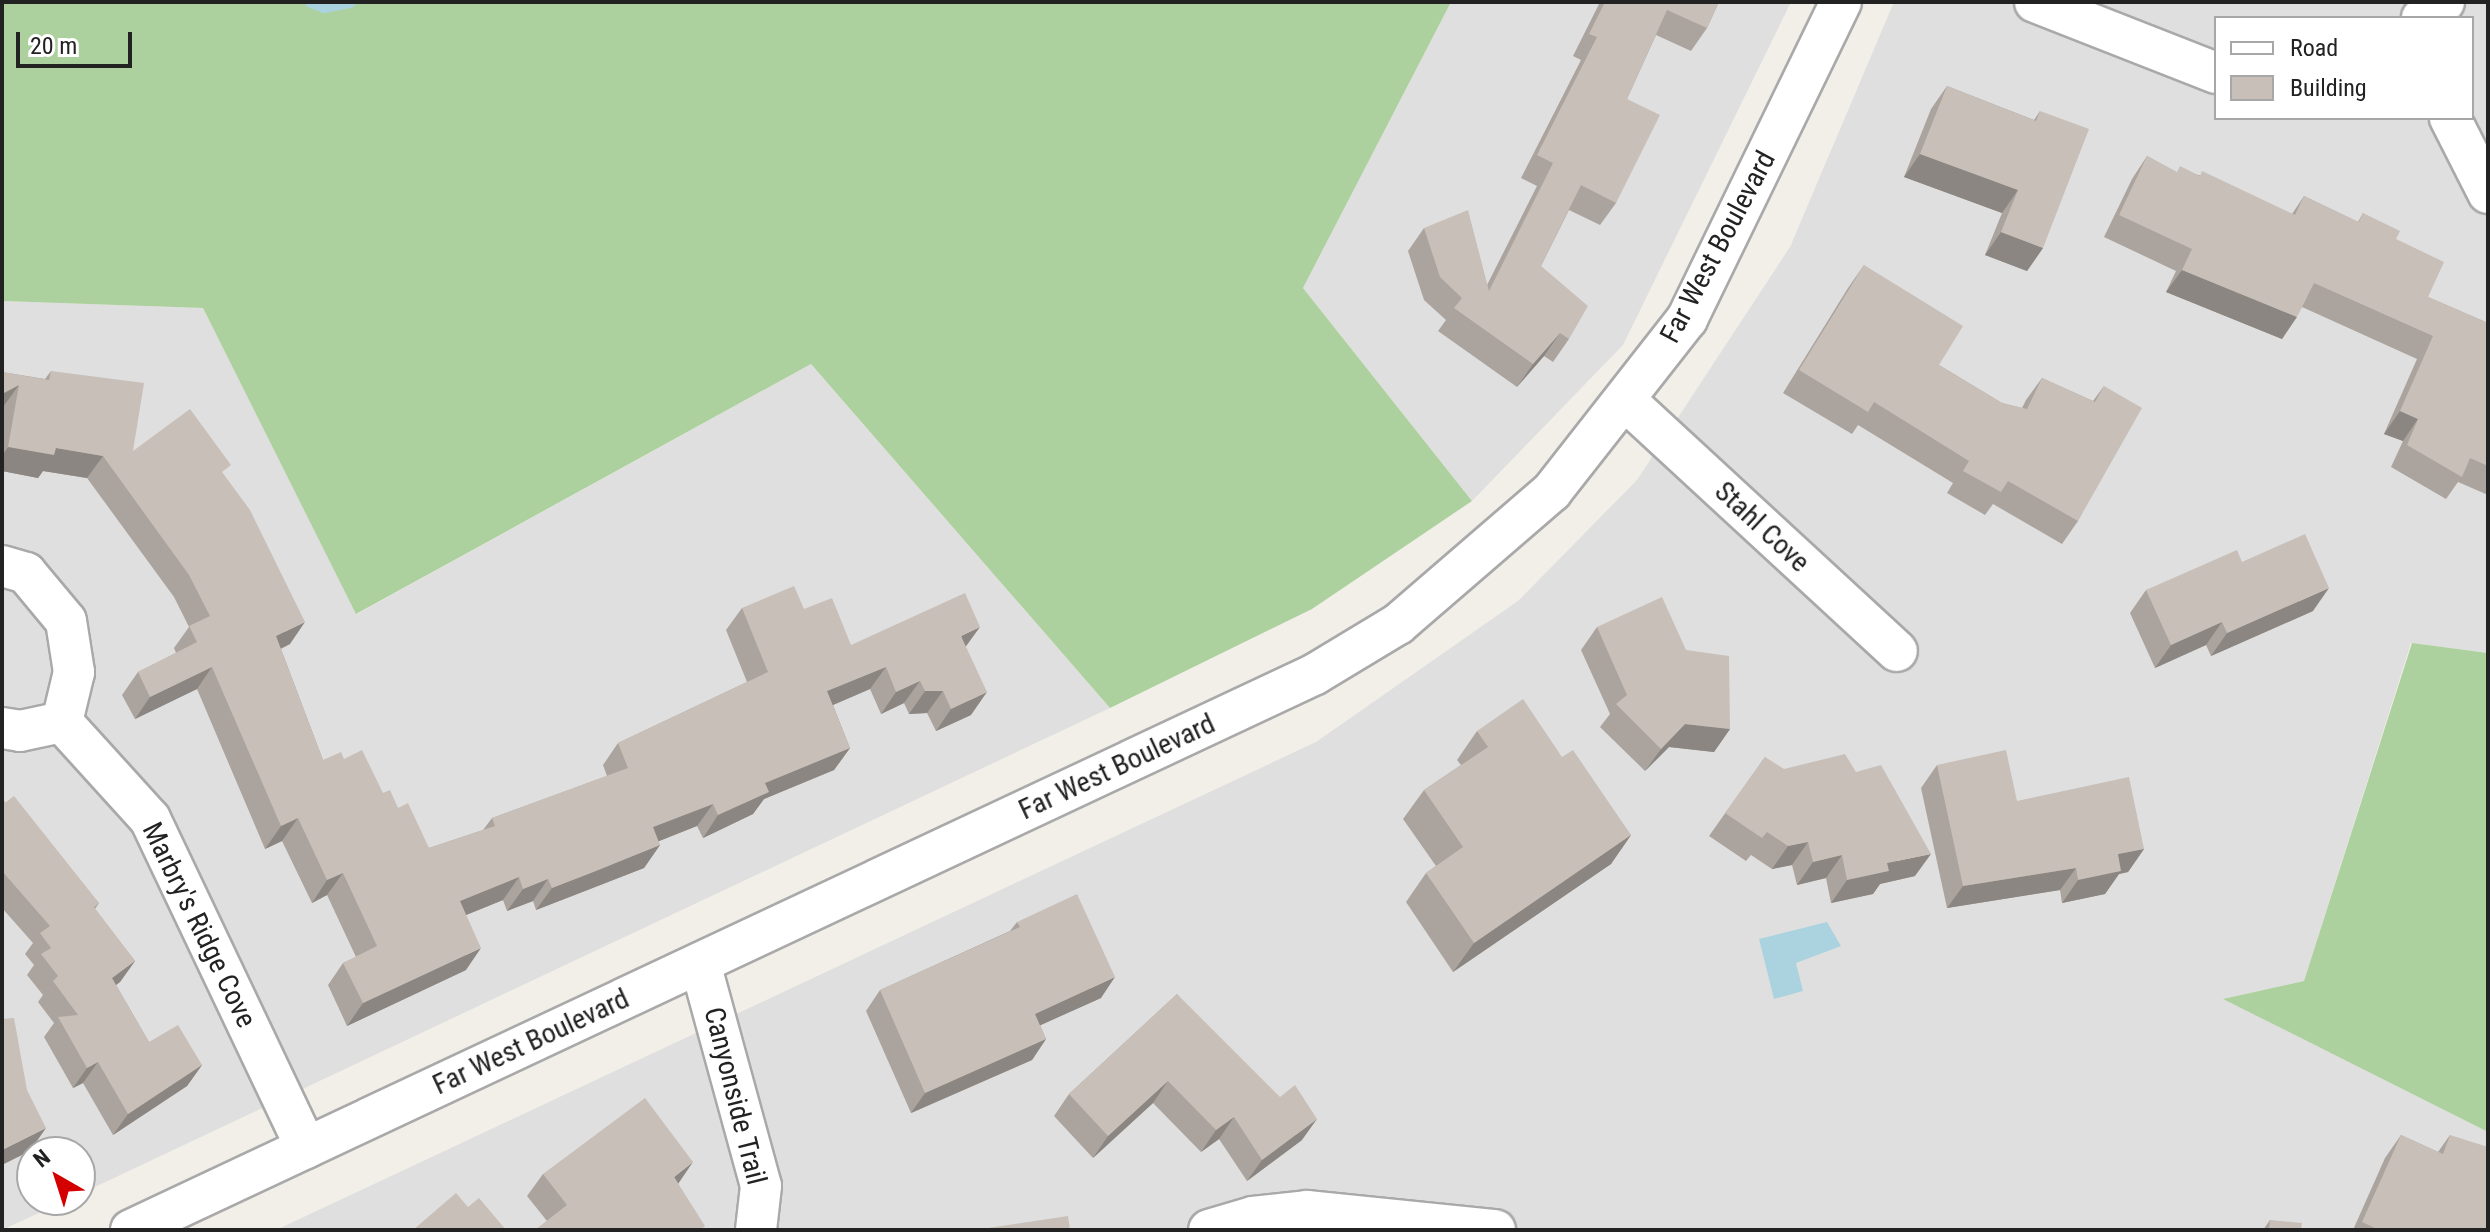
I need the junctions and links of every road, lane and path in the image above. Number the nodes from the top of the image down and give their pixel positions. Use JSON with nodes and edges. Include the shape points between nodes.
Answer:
{"nodes":[{"id":1,"x":1841,"y":2,"type":"edge"},
{"id":2,"x":2035,"y":2,"type":"edge"},
{"id":3,"x":2444,"y":2,"type":"edge"},
{"id":4,"x":2425,"y":16,"type":"edge"},
{"id":5,"x":2214,"y":72,"type":"edge"},
{"id":6,"x":2451,"y":120,"type":"edge"},
{"id":7,"x":2488,"y":193,"type":"edge"},
{"id":8,"x":1627,"y":402,"type":"junction"},
{"id":9,"x":2,"y":566,"type":"edge"},
{"id":10,"x":1897,"y":651,"type":"dead end"},
{"id":11,"x":62,"y":722,"type":"junction"},
{"id":12,"x":2,"y":728,"type":"edge"},
{"id":13,"x":700,"y":963,"type":"junction"},
{"id":14,"x":306,"y":1148,"type":"junction"},
{"id":15,"x":131,"y":1230,"type":"edge"},
{"id":16,"x":756,"y":1230,"type":"edge"},
{"id":17,"x":1209,"y":1230,"type":"edge"},
{"id":18,"x":1495,"y":1230,"type":"edge"}],
"edges":[{"from":1,"to":8,"type":"street","name":"Far West Boulevard","via":[[1687,319]]},
{"from":2,"to":5,"type":"street"},
{"from":3,"to":4,"type":"street"},
{"from":6,"to":7,"type":"street"},
{"from":8,"to":10,"type":"street","name":"Stahl Cove"},
{"from":8,"to":13,"type":"street","name":"Far West Boulevard","via":[[1552,491],[1398,624],[1315,674]]},
{"from":9,"to":11,"type":"street","via":[[26,573],[66,621],[74,672]]},
{"from":11,"to":12,"type":"street","via":[[20,731]]},
{"from":11,"to":14,"type":"street","name":"Marbry's Ridge Cove","via":[[150,819]]},
{"from":13,"to":14,"type":"street","name":"Far West Boulevard"},
{"from":13,"to":16,"type":"street","name":"Canyonside Trail","via":[[758,1170]]},
{"from":14,"to":15,"type":"street","name":"Far West Boulevard"},
{"from":17,"to":18,"type":"street","via":[[1253,1217],[1307,1211]]}]}
